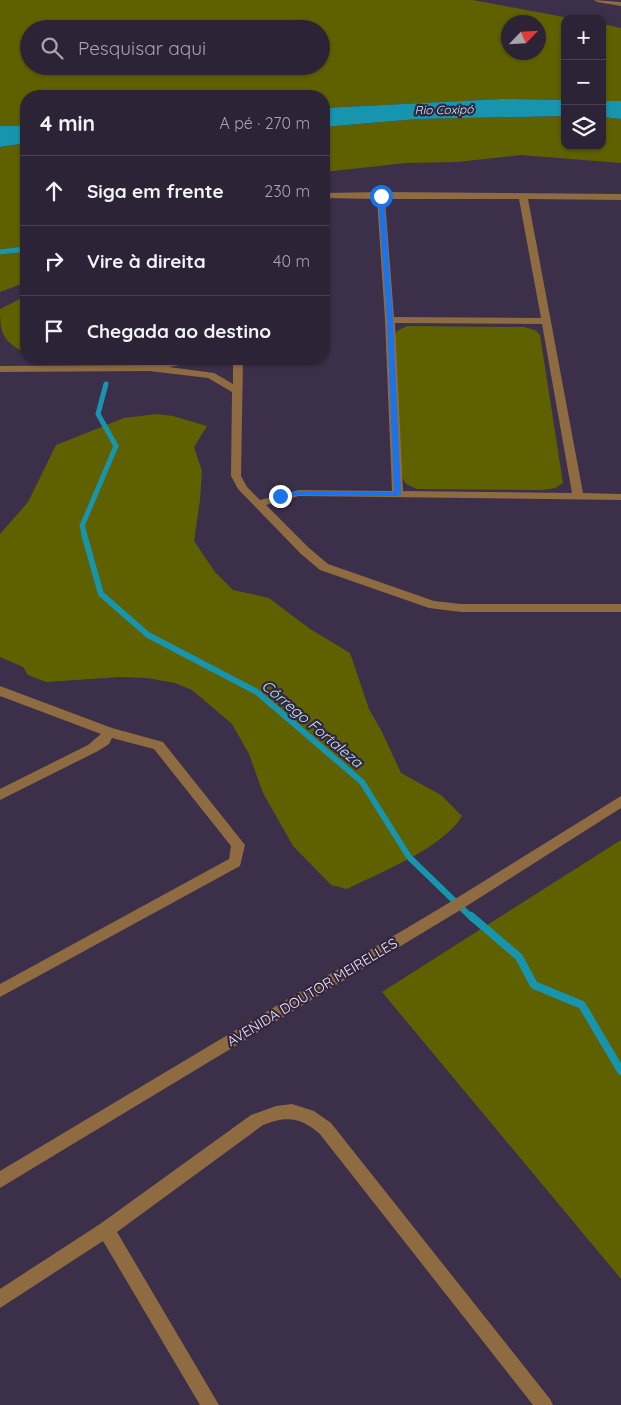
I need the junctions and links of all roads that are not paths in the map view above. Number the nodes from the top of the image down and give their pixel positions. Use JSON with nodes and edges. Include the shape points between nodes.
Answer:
{"nodes":[{"id":1,"x":597,"y":0,"type":"edge"},
{"id":2,"x":617,"y":2,"type":"edge"},
{"id":3,"x":330,"y":196,"type":"edge"},
{"id":4,"x":381,"y":196,"type":"junction"},
{"id":5,"x":523,"y":196,"type":"junction"},
{"id":6,"x":621,"y":198,"type":"edge"},
{"id":7,"x":390,"y":320,"type":"junction"},
{"id":8,"x":546,"y":321,"type":"junction"},
{"id":9,"x":165,"y":365,"type":"edge"},
{"id":10,"x":238,"y":365,"type":"edge"},
{"id":11,"x":0,"y":368,"type":"edge"},
{"id":12,"x":149,"y":368,"type":"junction"},
{"id":13,"x":237,"y":391,"type":"junction"},
{"id":14,"x":398,"y":494,"type":"junction"},
{"id":15,"x":578,"y":496,"type":"junction"},
{"id":16,"x":621,"y":497,"type":"edge"},
{"id":17,"x":258,"y":504,"type":"junction"},
{"id":18,"x":621,"y":608,"type":"edge"},
{"id":19,"x":0,"y":691,"type":"edge"},
{"id":20,"x":109,"y":732,"type":"junction"},
{"id":21,"x":0,"y":795,"type":"edge"},
{"id":22,"x":621,"y":801,"type":"edge"},
{"id":23,"x":0,"y":991,"type":"edge"},
{"id":24,"x":0,"y":1180,"type":"edge"},
{"id":25,"x":106,"y":1230,"type":"junction"},
{"id":26,"x":0,"y":1299,"type":"edge"},
{"id":27,"x":210,"y":1405,"type":"edge"},
{"id":28,"x":544,"y":1405,"type":"edge"}],
"edges":[{"from":1,"to":2,"type":"street"},
{"from":3,"to":4,"type":"street"},
{"from":4,"to":5,"type":"street"},
{"from":4,"to":7,"type":"street"},
{"from":5,"to":6,"type":"street"},
{"from":5,"to":8,"type":"street"},
{"from":7,"to":8,"type":"street"},
{"from":7,"to":14,"type":"street"},
{"from":8,"to":15,"type":"street"},
{"from":9,"to":12,"type":"street"},
{"from":10,"to":13,"type":"street"},
{"from":11,"to":12,"type":"street"},
{"from":12,"to":13,"type":"street","via":[[211,375]]},
{"from":13,"to":17,"type":"street","via":[[236,476],[243,489]]},
{"from":14,"to":15,"type":"street"},
{"from":14,"to":17,"type":"street","via":[[299,493]]},
{"from":15,"to":16,"type":"street"},
{"from":17,"to":18,"type":"street","via":[[324,566],[434,604],[461,608]]},
{"from":19,"to":20,"type":"street"},
{"from":20,"to":21,"type":"street","via":[[104,741],[94,748]]},
{"from":20,"to":23,"type":"street","via":[[158,745],[238,845],[235,862]]},
{"from":22,"to":24,"type":"street","name":"AVENIDA DOUTOR MEIRELLES","via":[[457,905]]},
{"from":25,"to":26,"type":"street"},
{"from":25,"to":27,"type":"street"},
{"from":25,"to":28,"type":"street","via":[[257,1120],[276,1112],[291,1111],[311,1116],[325,1128]]}]}
